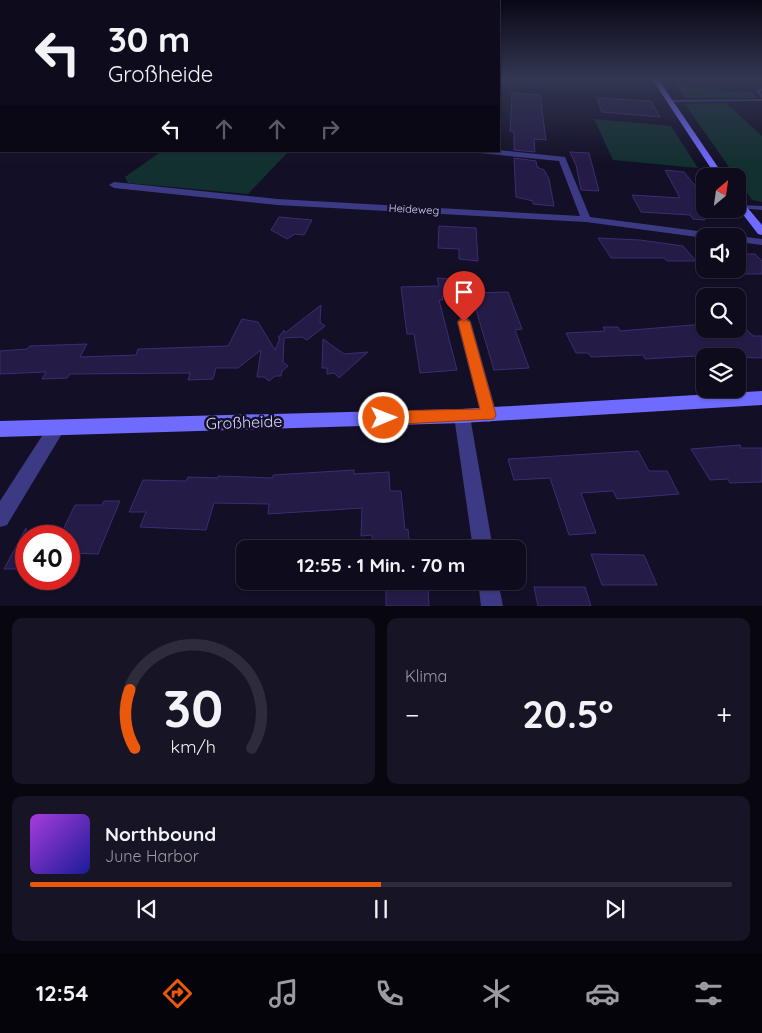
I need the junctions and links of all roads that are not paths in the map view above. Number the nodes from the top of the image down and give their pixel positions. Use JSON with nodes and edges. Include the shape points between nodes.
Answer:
{"nodes":[{"id":1,"x":673,"y":107,"type":"edge"},
{"id":2,"x":489,"y":152,"type":"edge"},
{"id":3,"x":715,"y":168,"type":"edge"},
{"id":4,"x":114,"y":185,"type":"dead end"},
{"id":5,"x":746,"y":205,"type":"edge"},
{"id":6,"x":762,"y":208,"type":"edge"},
{"id":7,"x":746,"y":213,"type":"edge"},
{"id":8,"x":586,"y":219,"type":"junction"},
{"id":9,"x":762,"y":232,"type":"edge"},
{"id":10,"x":696,"y":234,"type":"edge"},
{"id":11,"x":746,"y":240,"type":"edge"},
{"id":12,"x":762,"y":242,"type":"edge"},
{"id":13,"x":464,"y":322,"type":"dead end"},
{"id":14,"x":762,"y":398,"type":"edge"},
{"id":15,"x":488,"y":415,"type":"junction"},
{"id":16,"x":462,"y":416,"type":"junction"},
{"id":17,"x":57,"y":427,"type":"junction"},
{"id":18,"x":0,"y":429,"type":"edge"},
{"id":19,"x":0,"y":518,"type":"edge"},
{"id":20,"x":482,"y":540,"type":"edge"},
{"id":21,"x":489,"y":590,"type":"edge"},
{"id":22,"x":492,"y":606,"type":"edge"}],
"edges":[{"from":1,"to":3,"type":"street"},
{"from":2,"to":8,"type":"street","via":[[562,159]]},
{"from":4,"to":8,"type":"street","name":"Heideweg","via":[[277,202]]},
{"from":5,"to":6,"type":"lane"},
{"from":7,"to":9,"type":"street"},
{"from":8,"to":10,"type":"street","name":"Heideweg"},
{"from":11,"to":12,"type":"street"},
{"from":13,"to":15,"type":"street"},
{"from":14,"to":15,"type":"street","name":"Großheide"},
{"from":15,"to":16,"type":"street","name":"Großheide"},
{"from":16,"to":17,"type":"street","name":"Großheide"},
{"from":16,"to":20,"type":"street"},
{"from":17,"to":18,"type":"street","name":"Großheide"},
{"from":17,"to":19,"type":"street"},
{"from":21,"to":22,"type":"street"}]}
